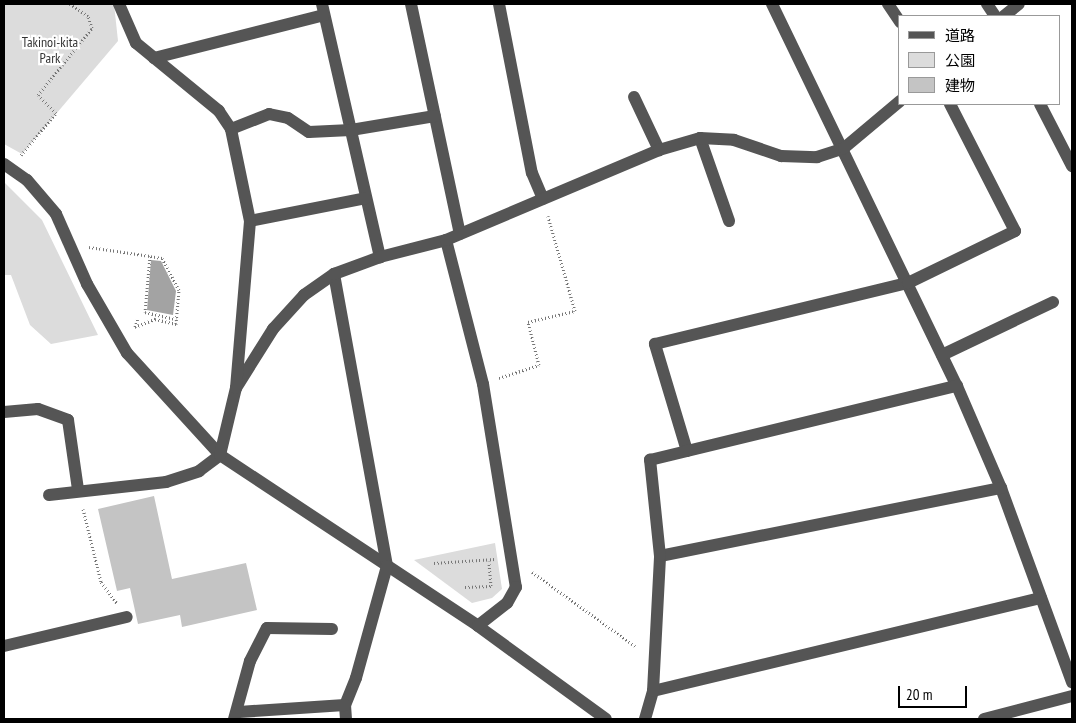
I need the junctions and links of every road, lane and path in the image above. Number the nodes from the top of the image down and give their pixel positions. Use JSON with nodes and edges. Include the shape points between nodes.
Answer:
{"nodes":[{"id":1,"x":70,"y":4,"type":"edge"},
{"id":2,"x":119,"y":4,"type":"edge"},
{"id":3,"x":411,"y":4,"type":"edge"},
{"id":4,"x":499,"y":4,"type":"edge"},
{"id":5,"x":772,"y":4,"type":"edge"},
{"id":6,"x":888,"y":4,"type":"edge"},
{"id":7,"x":987,"y":4,"type":"edge"},
{"id":8,"x":1019,"y":4,"type":"edge"},
{"id":9,"x":323,"y":9,"type":"edge"},
{"id":10,"x":994,"y":15,"type":"edge"},
{"id":11,"x":1005,"y":15,"type":"edge"},
{"id":12,"x":898,"y":19,"type":"edge"},
{"id":13,"x":154,"y":58,"type":"junction"},
{"id":14,"x":634,"y":97,"type":"dead end"},
{"id":15,"x":898,"y":103,"type":"edge"},
{"id":16,"x":951,"y":105,"type":"edge"},
{"id":17,"x":1041,"y":105,"type":"edge"},
{"id":18,"x":435,"y":116,"type":"junction"},
{"id":19,"x":231,"y":129,"type":"junction"},
{"id":20,"x":351,"y":130,"type":"junction"},
{"id":21,"x":700,"y":138,"type":"junction"},
{"id":22,"x":844,"y":148,"type":"junction"},
{"id":23,"x":659,"y":150,"type":"junction"},
{"id":24,"x":18,"y":157,"type":"dead end"},
{"id":25,"x":4,"y":164,"type":"edge"},
{"id":26,"x":1072,"y":166,"type":"edge"},
{"id":27,"x":366,"y":198,"type":"junction"},
{"id":28,"x":543,"y":199,"type":"junction"},
{"id":29,"x":250,"y":221,"type":"junction"},
{"id":30,"x":730,"y":221,"type":"dead end"},
{"id":31,"x":460,"y":234,"type":"junction"},
{"id":32,"x":446,"y":240,"type":"junction"},
{"id":33,"x":86,"y":246,"type":"dead end"},
{"id":34,"x":150,"y":256,"type":"junction"},
{"id":35,"x":380,"y":257,"type":"junction"},
{"id":36,"x":334,"y":274,"type":"junction"},
{"id":37,"x":908,"y":283,"type":"junction"},
{"id":38,"x":1053,"y":302,"type":"dead end"},
{"id":39,"x":155,"y":317,"type":"junction"},
{"id":40,"x":138,"y":318,"type":"dead end"},
{"id":41,"x":135,"y":327,"type":"junction"},
{"id":42,"x":133,"y":336,"type":"dead end"},
{"id":43,"x":942,"y":355,"type":"junction"},
{"id":44,"x":482,"y":384,"type":"junction"},
{"id":45,"x":957,"y":386,"type":"junction"},
{"id":46,"x":236,"y":388,"type":"junction"},
{"id":47,"x":4,"y":412,"type":"edge"},
{"id":48,"x":687,"y":451,"type":"junction"},
{"id":49,"x":220,"y":454,"type":"junction"},
{"id":50,"x":1001,"y":488,"type":"junction"},
{"id":51,"x":78,"y":489,"type":"junction"},
{"id":52,"x":49,"y":495,"type":"dead end"},
{"id":53,"x":660,"y":556,"type":"junction"},
{"id":54,"x":511,"y":557,"type":"junction"},
{"id":55,"x":489,"y":560,"type":"junction"},
{"id":56,"x":434,"y":563,"type":"dead end"},
{"id":57,"x":387,"y":566,"type":"junction"},
{"id":58,"x":465,"y":587,"type":"dead end"},
{"id":59,"x":1041,"y":598,"type":"junction"},
{"id":60,"x":127,"y":617,"type":"joint"},
{"id":61,"x":478,"y":626,"type":"junction"},
{"id":62,"x":332,"y":629,"type":"dead end"},
{"id":63,"x":4,"y":646,"type":"edge"},
{"id":64,"x":635,"y":646,"type":"dead end"},
{"id":65,"x":1072,"y":682,"type":"edge"},
{"id":66,"x":653,"y":691,"type":"junction"},
{"id":67,"x":1072,"y":696,"type":"edge"},
{"id":68,"x":345,"y":705,"type":"junction"},
{"id":69,"x":237,"y":716,"type":"edge"},
{"id":70,"x":346,"y":719,"type":"edge"},
{"id":71,"x":606,"y":719,"type":"edge"},
{"id":72,"x":645,"y":719,"type":"edge"},
{"id":73,"x":984,"y":719,"type":"edge"}],
"edges":[{"from":1,"to":24,"type":"path","via":[[88,16],[92,28],[38,95],[56,114]]},
{"from":2,"to":13,"type":"street","via":[[136,43]]},
{"from":3,"to":18,"type":"street"},
{"from":4,"to":28,"type":"street","via":[[532,173]]},
{"from":5,"to":22,"type":"street"},
{"from":6,"to":12,"type":"street"},
{"from":7,"to":10,"type":"street"},
{"from":8,"to":11,"type":"street"},
{"from":9,"to":13,"type":"street"},
{"from":9,"to":20,"type":"street"},
{"from":13,"to":19,"type":"street","via":[[219,111]]},
{"from":14,"to":23,"type":"street"},
{"from":15,"to":22,"type":"street"},
{"from":16,"to":37,"type":"street","via":[[1015,231]]},
{"from":17,"to":26,"type":"street"},
{"from":18,"to":20,"type":"street"},
{"from":18,"to":31,"type":"street"},
{"from":19,"to":20,"type":"street","via":[[269,114],[288,118],[309,132]]},
{"from":19,"to":29,"type":"street"},
{"from":20,"to":27,"type":"street"},
{"from":21,"to":22,"type":"street","via":[[734,140],[781,156],[817,157]]},
{"from":21,"to":23,"type":"street"},
{"from":21,"to":30,"type":"street"},
{"from":22,"to":37,"type":"street"},
{"from":23,"to":28,"type":"street"},
{"from":25,"to":49,"type":"street","via":[[27,180],[56,214],[87,284],[127,353]]},
{"from":27,"to":29,"type":"street"},
{"from":27,"to":35,"type":"street"},
{"from":28,"to":31,"type":"street"},
{"from":28,"to":44,"type":"path","via":[[575,311],[528,322],[539,365]]},
{"from":29,"to":46,"type":"street"},
{"from":31,"to":32,"type":"street"},
{"from":32,"to":35,"type":"street"},
{"from":32,"to":44,"type":"street"},
{"from":33,"to":34,"type":"path"},
{"from":34,"to":39,"type":"path","via":[[145,312]]},
{"from":34,"to":39,"type":"path","via":[[162,258],[179,290],[176,319]]},
{"from":35,"to":36,"type":"street"},
{"from":36,"to":46,"type":"street","via":[[304,295],[273,329]]},
{"from":36,"to":57,"type":"street"},
{"from":37,"to":43,"type":"street"},
{"from":37,"to":48,"type":"street","via":[[655,344]]},
{"from":38,"to":43,"type":"street"},
{"from":39,"to":41,"type":"path"},
{"from":40,"to":41,"type":"path"},
{"from":41,"to":42,"type":"path"},
{"from":43,"to":45,"type":"street"},
{"from":44,"to":54,"type":"street"},
{"from":45,"to":48,"type":"street"},
{"from":45,"to":50,"type":"street"},
{"from":46,"to":49,"type":"street"},
{"from":47,"to":51,"type":"street","via":[[38,409],[68,420]]},
{"from":48,"to":53,"type":"street","via":[[650,460]]},
{"from":49,"to":51,"type":"street","via":[[199,471],[166,482]]},
{"from":49,"to":57,"type":"street"},
{"from":50,"to":53,"type":"street"},
{"from":50,"to":59,"type":"street"},
{"from":51,"to":52,"type":"street"},
{"from":51,"to":60,"type":"path","via":[[101,582]]},
{"from":53,"to":66,"type":"street"},
{"from":54,"to":55,"type":"path"},
{"from":54,"to":61,"type":"street","via":[[516,587],[507,603]]},
{"from":54,"to":64,"type":"path"},
{"from":55,"to":56,"type":"path"},
{"from":55,"to":58,"type":"path","via":[[491,586]]},
{"from":57,"to":61,"type":"street"},
{"from":57,"to":68,"type":"street","via":[[356,678]]},
{"from":59,"to":65,"type":"street"},
{"from":59,"to":66,"type":"street"},
{"from":60,"to":63,"type":"street"},
{"from":61,"to":71,"type":"street"},
{"from":62,"to":69,"type":"street","via":[[267,628],[250,660]]},
{"from":66,"to":72,"type":"street"},
{"from":67,"to":73,"type":"street"},
{"from":68,"to":69,"type":"street"},
{"from":68,"to":70,"type":"street"}]}
